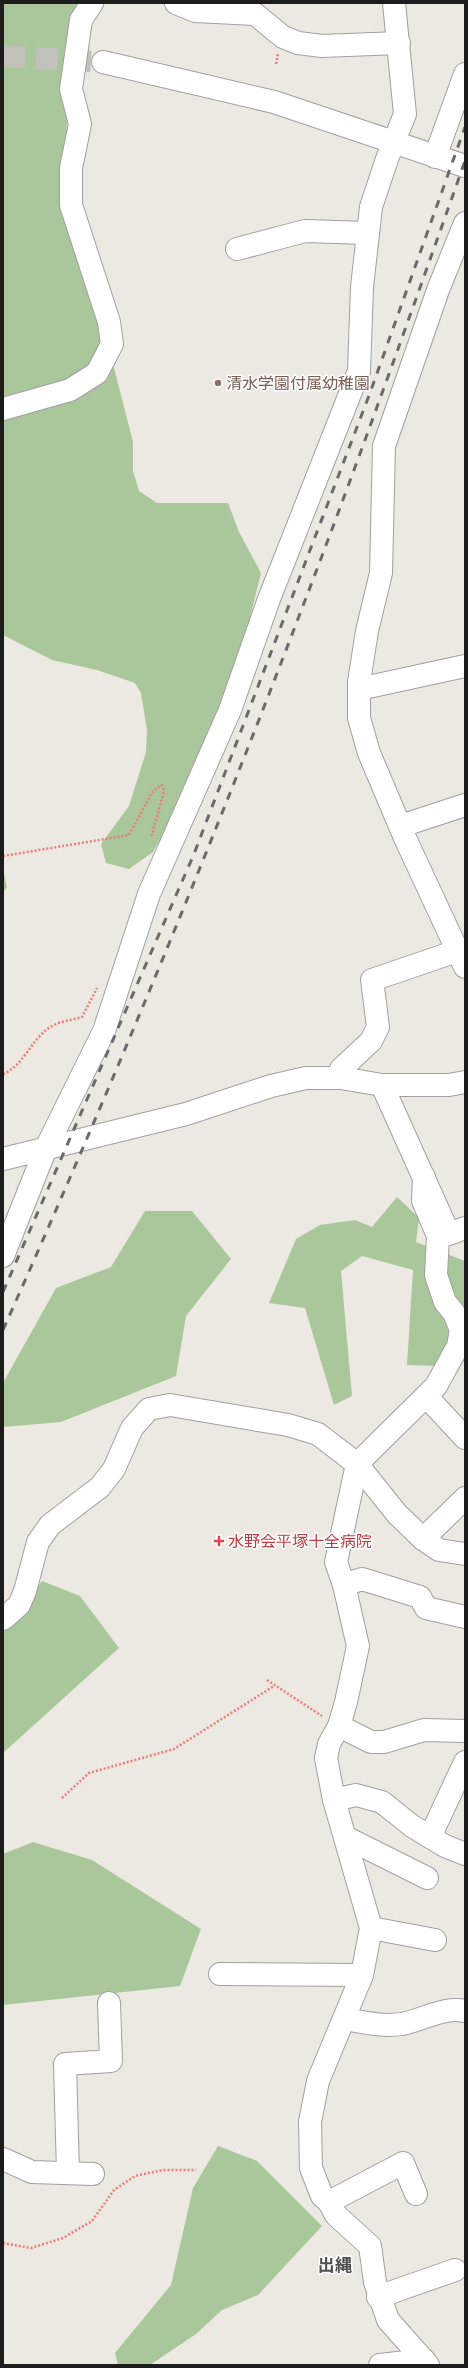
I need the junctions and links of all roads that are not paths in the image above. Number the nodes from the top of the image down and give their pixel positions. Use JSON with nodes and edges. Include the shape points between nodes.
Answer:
{"nodes":[{"id":1,"x":92,"y":3,"type":"edge"},
{"id":2,"x":176,"y":3,"type":"edge"},
{"id":3,"x":394,"y":3,"type":"edge"},
{"id":4,"x":257,"y":9,"type":"edge"},
{"id":5,"x":399,"y":43,"type":"junction"},
{"id":6,"x":103,"y":62,"type":"tunnel mouth"},
{"id":7,"x":465,"y":74,"type":"edge"},
{"id":8,"x":394,"y":142,"type":"junction"},
{"id":9,"x":435,"y":157,"type":"junction"},
{"id":10,"x":465,"y":166,"type":"edge"},
{"id":11,"x":465,"y":222,"type":"edge"},
{"id":12,"x":368,"y":233,"type":"junction"},
{"id":13,"x":237,"y":249,"type":"dead end"},
{"id":14,"x":3,"y":409,"type":"edge"},
{"id":15,"x":465,"y":666,"type":"edge"},
{"id":16,"x":359,"y":689,"type":"junction"},
{"id":17,"x":465,"y":804,"type":"edge"},
{"id":18,"x":401,"y":826,"type":"junction"},
{"id":19,"x":461,"y":959,"type":"edge"},
{"id":20,"x":341,"y":1078,"type":"junction"},
{"id":21,"x":465,"y":1082,"type":"edge"},
{"id":22,"x":382,"y":1085,"type":"junction"},
{"id":23,"x":46,"y":1148,"type":"junction"},
{"id":24,"x":3,"y":1159,"type":"edge"},
{"id":25,"x":424,"y":1177,"type":"junction"},
{"id":26,"x":465,"y":1228,"type":"edge"},
{"id":27,"x":3,"y":1256,"type":"edge"},
{"id":28,"x":426,"y":1396,"type":"junction"},
{"id":29,"x":465,"y":1438,"type":"edge"},
{"id":30,"x":357,"y":1464,"type":"junction"},
{"id":31,"x":465,"y":1498,"type":"edge"},
{"id":32,"x":423,"y":1539,"type":"junction"},
{"id":33,"x":465,"y":1554,"type":"edge"},
{"id":34,"x":344,"y":1585,"type":"junction"},
{"id":35,"x":465,"y":1617,"type":"edge"},
{"id":36,"x":3,"y":1619,"type":"edge"},
{"id":37,"x":339,"y":1726,"type":"junction"},
{"id":38,"x":465,"y":1731,"type":"edge"},
{"id":39,"x":465,"y":1762,"type":"edge"},
{"id":40,"x":334,"y":1800,"type":"junction"},
{"id":41,"x":430,"y":1837,"type":"junction"},
{"id":42,"x":347,"y":1838,"type":"junction"},
{"id":43,"x":465,"y":1854,"type":"edge"},
{"id":44,"x":427,"y":1878,"type":"dead end"},
{"id":45,"x":371,"y":1928,"type":"junction"},
{"id":46,"x":435,"y":1940,"type":"dead end"},
{"id":47,"x":220,"y":1974,"type":"dead end"},
{"id":48,"x":362,"y":1975,"type":"junction"},
{"id":49,"x":109,"y":2003,"type":"dead end"},
{"id":50,"x":465,"y":2011,"type":"edge"},
{"id":51,"x":344,"y":2019,"type":"junction"},
{"id":52,"x":3,"y":2159,"type":"edge"},
{"id":53,"x":68,"y":2173,"type":"junction"},
{"id":54,"x":92,"y":2174,"type":"dead end"},
{"id":55,"x":416,"y":2194,"type":"dead end"},
{"id":56,"x":329,"y":2202,"type":"junction"},
{"id":57,"x":455,"y":2270,"type":"dead end"},
{"id":58,"x":378,"y":2296,"type":"junction"},
{"id":59,"x":426,"y":2363,"type":"edge"},
{"id":60,"x":380,"y":2365,"type":"edge"}],
"edges":[{"from":1,"to":14,"type":"street","via":[[81,20],[71,89],[80,124],[72,168],[71,206],[109,322],[112,344],[97,373],[70,390]]},
{"from":2,"to":4,"type":"street","via":[[195,11]]},
{"from":3,"to":5,"type":"street"},
{"from":4,"to":5,"type":"street","via":[[283,37],[298,43],[322,46]]},
{"from":5,"to":8,"type":"street","via":[[406,114]]},
{"from":6,"to":8,"type":"street","via":[[274,102]]},
{"from":7,"to":9,"type":"street"},
{"from":8,"to":9,"type":"street"},
{"from":8,"to":12,"type":"street","via":[[371,207]]},
{"from":9,"to":10,"type":"street"},
{"from":11,"to":16,"type":"street","via":[[438,290],[384,446],[381,573],[367,631]]},
{"from":12,"to":13,"type":"street","via":[[304,230]]},
{"from":12,"to":23,"type":"street","via":[[362,287],[359,371],[270,599],[230,710],[149,894],[104,1031]]},
{"from":15,"to":16,"type":"street"},
{"from":16,"to":18,"type":"street","via":[[360,718],[369,753]]},
{"from":17,"to":18,"type":"street"},
{"from":18,"to":19,"type":"street"},
{"from":19,"to":20,"type":"street","via":[[372,980],[378,1027],[371,1041],[341,1069]]},
{"from":20,"to":22,"type":"street"},
{"from":20,"to":23,"type":"street","via":[[306,1078],[271,1086],[186,1114]]},
{"from":21,"to":22,"type":"street","via":[[449,1086]]},
{"from":22,"to":25,"type":"street"},
{"from":23,"to":24,"type":"street"},
{"from":23,"to":27,"type":"street"},
{"from":25,"to":26,"type":"street","via":[[449,1234]]},
{"from":25,"to":28,"type":"street","via":[[423,1201],[438,1236],[436,1275],[446,1302],[461,1330],[458,1346],[436,1386]]},
{"from":28,"to":29,"type":"street"},
{"from":28,"to":30,"type":"street"},
{"from":30,"to":32,"type":"street","via":[[397,1514]]},
{"from":30,"to":34,"type":"street","via":[[336,1562]]},
{"from":30,"to":36,"type":"street","via":[[318,1434],[288,1425],[170,1405],[149,1409],[132,1428],[114,1469],[100,1487],[50,1525],[38,1542],[25,1591],[19,1604]]},
{"from":31,"to":32,"type":"street"},
{"from":32,"to":33,"type":"street","via":[[439,1550]]},
{"from":34,"to":35,"type":"street","via":[[362,1579],[420,1597],[426,1608]]},
{"from":34,"to":37,"type":"street","via":[[358,1646]]},
{"from":37,"to":38,"type":"street","via":[[370,1742],[384,1742],[424,1730]]},
{"from":37,"to":40,"type":"street","via":[[329,1744],[326,1758]]},
{"from":39,"to":41,"type":"street"},
{"from":40,"to":41,"type":"street","via":[[356,1795],[382,1802]]},
{"from":40,"to":42,"type":"street"},
{"from":41,"to":43,"type":"street"},
{"from":42,"to":44,"type":"street"},
{"from":42,"to":45,"type":"street"},
{"from":45,"to":46,"type":"street"},
{"from":45,"to":48,"type":"street"},
{"from":47,"to":48,"type":"street"},
{"from":48,"to":51,"type":"street"},
{"from":49,"to":53,"type":"street","via":[[111,2061],[65,2064]]},
{"from":50,"to":51,"type":"street","via":[[456,2009],[402,2024],[376,2025]]},
{"from":51,"to":56,"type":"street","via":[[318,2081],[310,2122],[311,2168],[322,2196]]},
{"from":52,"to":53,"type":"street","via":[[32,2172]]},
{"from":53,"to":54,"type":"street"},
{"from":55,"to":56,"type":"street","via":[[403,2163]]},
{"from":56,"to":58,"type":"street","via":[[336,2215],[370,2246]]},
{"from":57,"to":58,"type":"street"},
{"from":58,"to":59,"type":"street","via":[[388,2320]]},
{"from":59,"to":60,"type":"street"}]}
